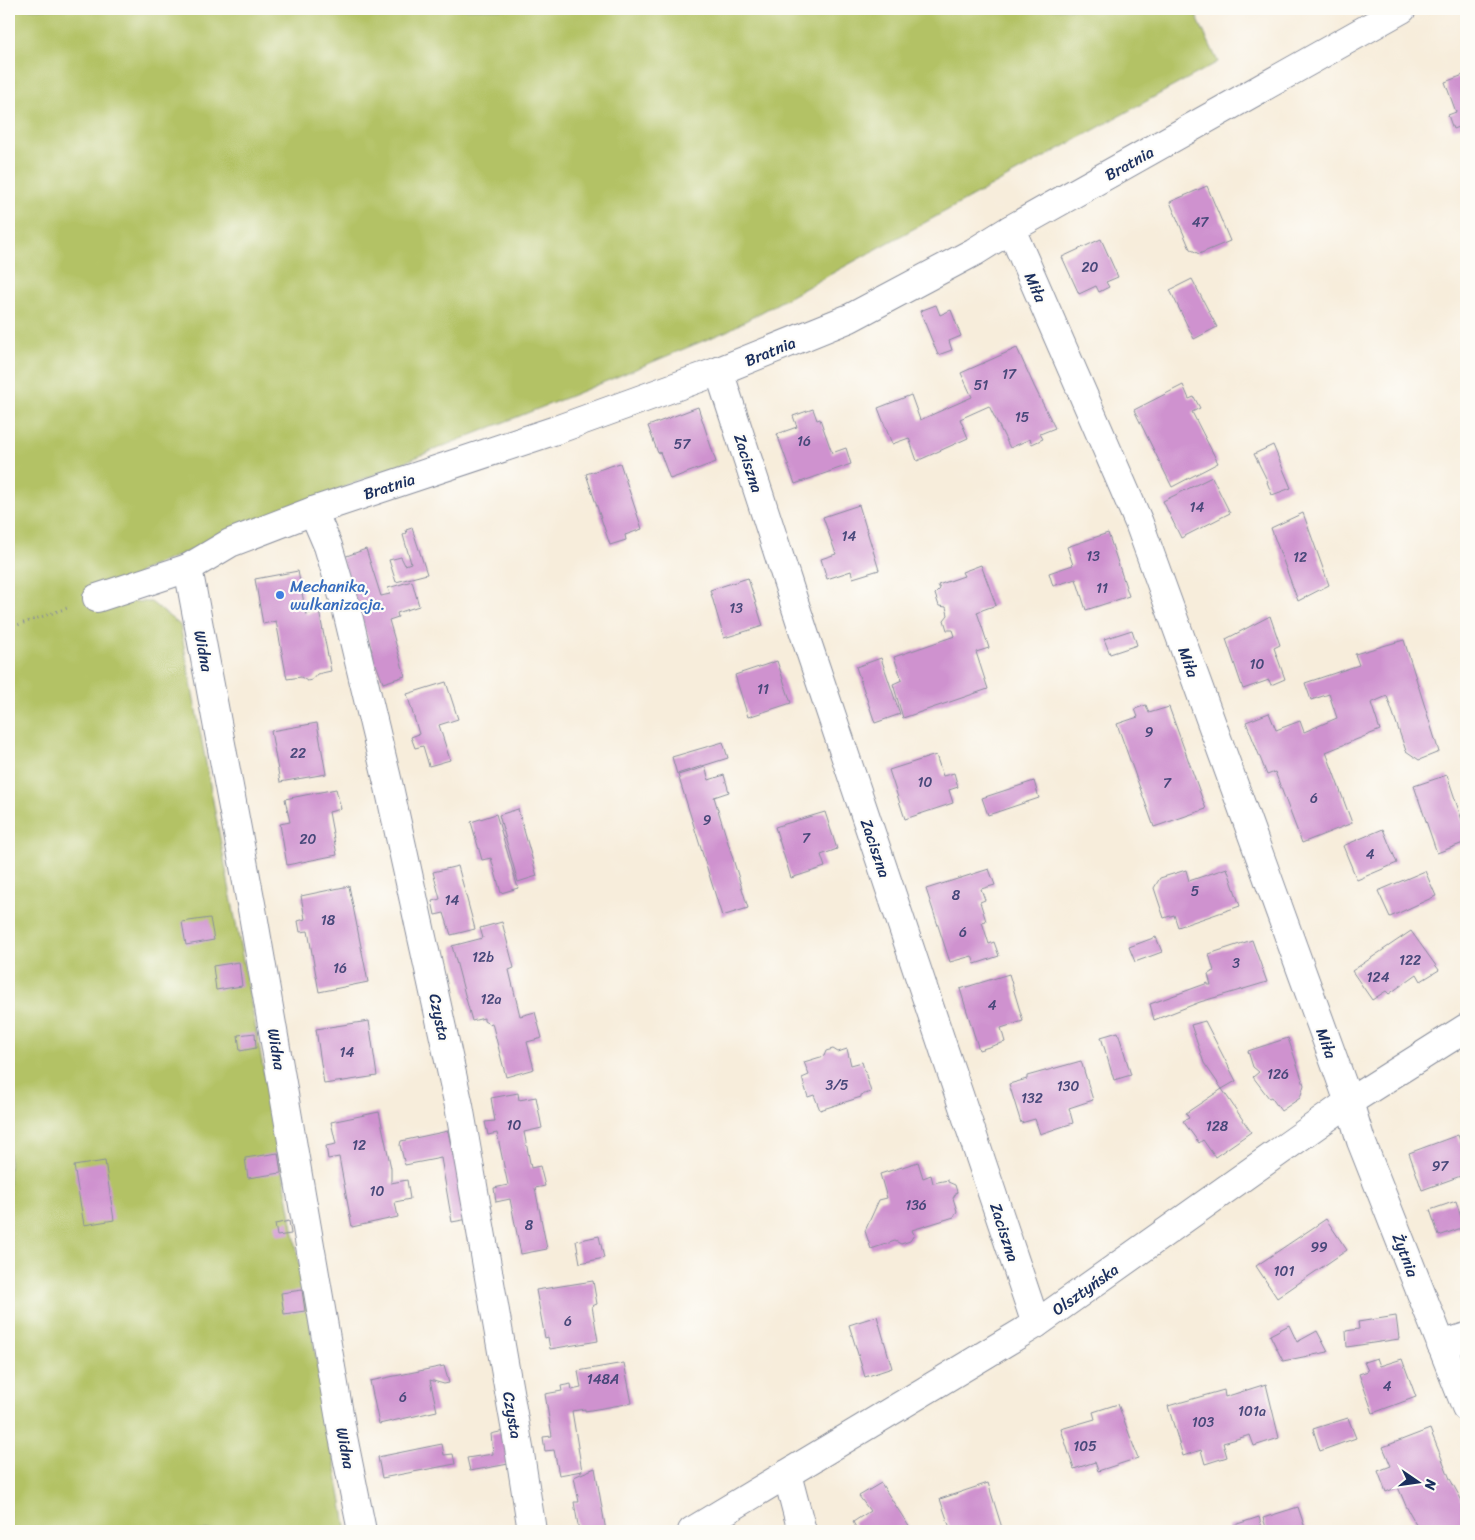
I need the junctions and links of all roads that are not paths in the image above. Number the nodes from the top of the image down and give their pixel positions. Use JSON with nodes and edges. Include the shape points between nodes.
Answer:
{"nodes":[{"id":1,"x":1402,"y":9,"type":"edge"},
{"id":2,"x":1011,"y":229,"type":"junction"},
{"id":3,"x":719,"y":372,"type":"junction"},
{"id":4,"x":313,"y":511,"type":"junction"},
{"id":5,"x":188,"y":568,"type":"junction"},
{"id":6,"x":97,"y":598,"type":"road end"},
{"id":7,"x":1466,"y":1028,"type":"edge"},
{"id":8,"x":1349,"y":1102,"type":"junction"},
{"id":9,"x":1036,"y":1324,"type":"junction"},
{"id":10,"x":1466,"y":1337,"type":"edge"},
{"id":11,"x":1441,"y":1345,"type":"junction"},
{"id":12,"x":1466,"y":1407,"type":"edge"},
{"id":13,"x":787,"y":1474,"type":"junction"},
{"id":14,"x":362,"y":1531,"type":"edge"},
{"id":15,"x":532,"y":1531,"type":"edge"},
{"id":16,"x":692,"y":1531,"type":"edge"},
{"id":17,"x":802,"y":1531,"type":"edge"}],
"edges":[{"from":1,"to":2,"type":"street","name":"Bratnia"},
{"from":2,"to":3,"type":"street","name":"Bratnia","via":[[850,318]]},
{"from":2,"to":8,"type":"street","name":"Miła","via":[[1139,523]]},
{"from":3,"to":4,"type":"street","name":"Bratnia"},
{"from":3,"to":9,"type":"street","name":"Zaciszna"},
{"from":4,"to":5,"type":"street","name":"Bratnia","via":[[230,543]]},
{"from":4,"to":15,"type":"street","name":"Czysta","via":[[328,546],[345,603],[390,787],[459,1106]]},
{"from":5,"to":6,"type":"street","name":"Bratnia"},
{"from":5,"to":14,"type":"street","name":"Widna"},
{"from":7,"to":8,"type":"street","name":"Olsztyńska"},
{"from":8,"to":9,"type":"street","name":"Olsztyńska"},
{"from":8,"to":11,"type":"street","name":"Żytnia"},
{"from":9,"to":13,"type":"street","name":"Olsztyńska"},
{"from":10,"to":11,"type":"street"},
{"from":11,"to":12,"type":"street","name":"Żytnia"},
{"from":13,"to":16,"type":"street","name":"Olsztyńska"},
{"from":13,"to":17,"type":"street"}]}
